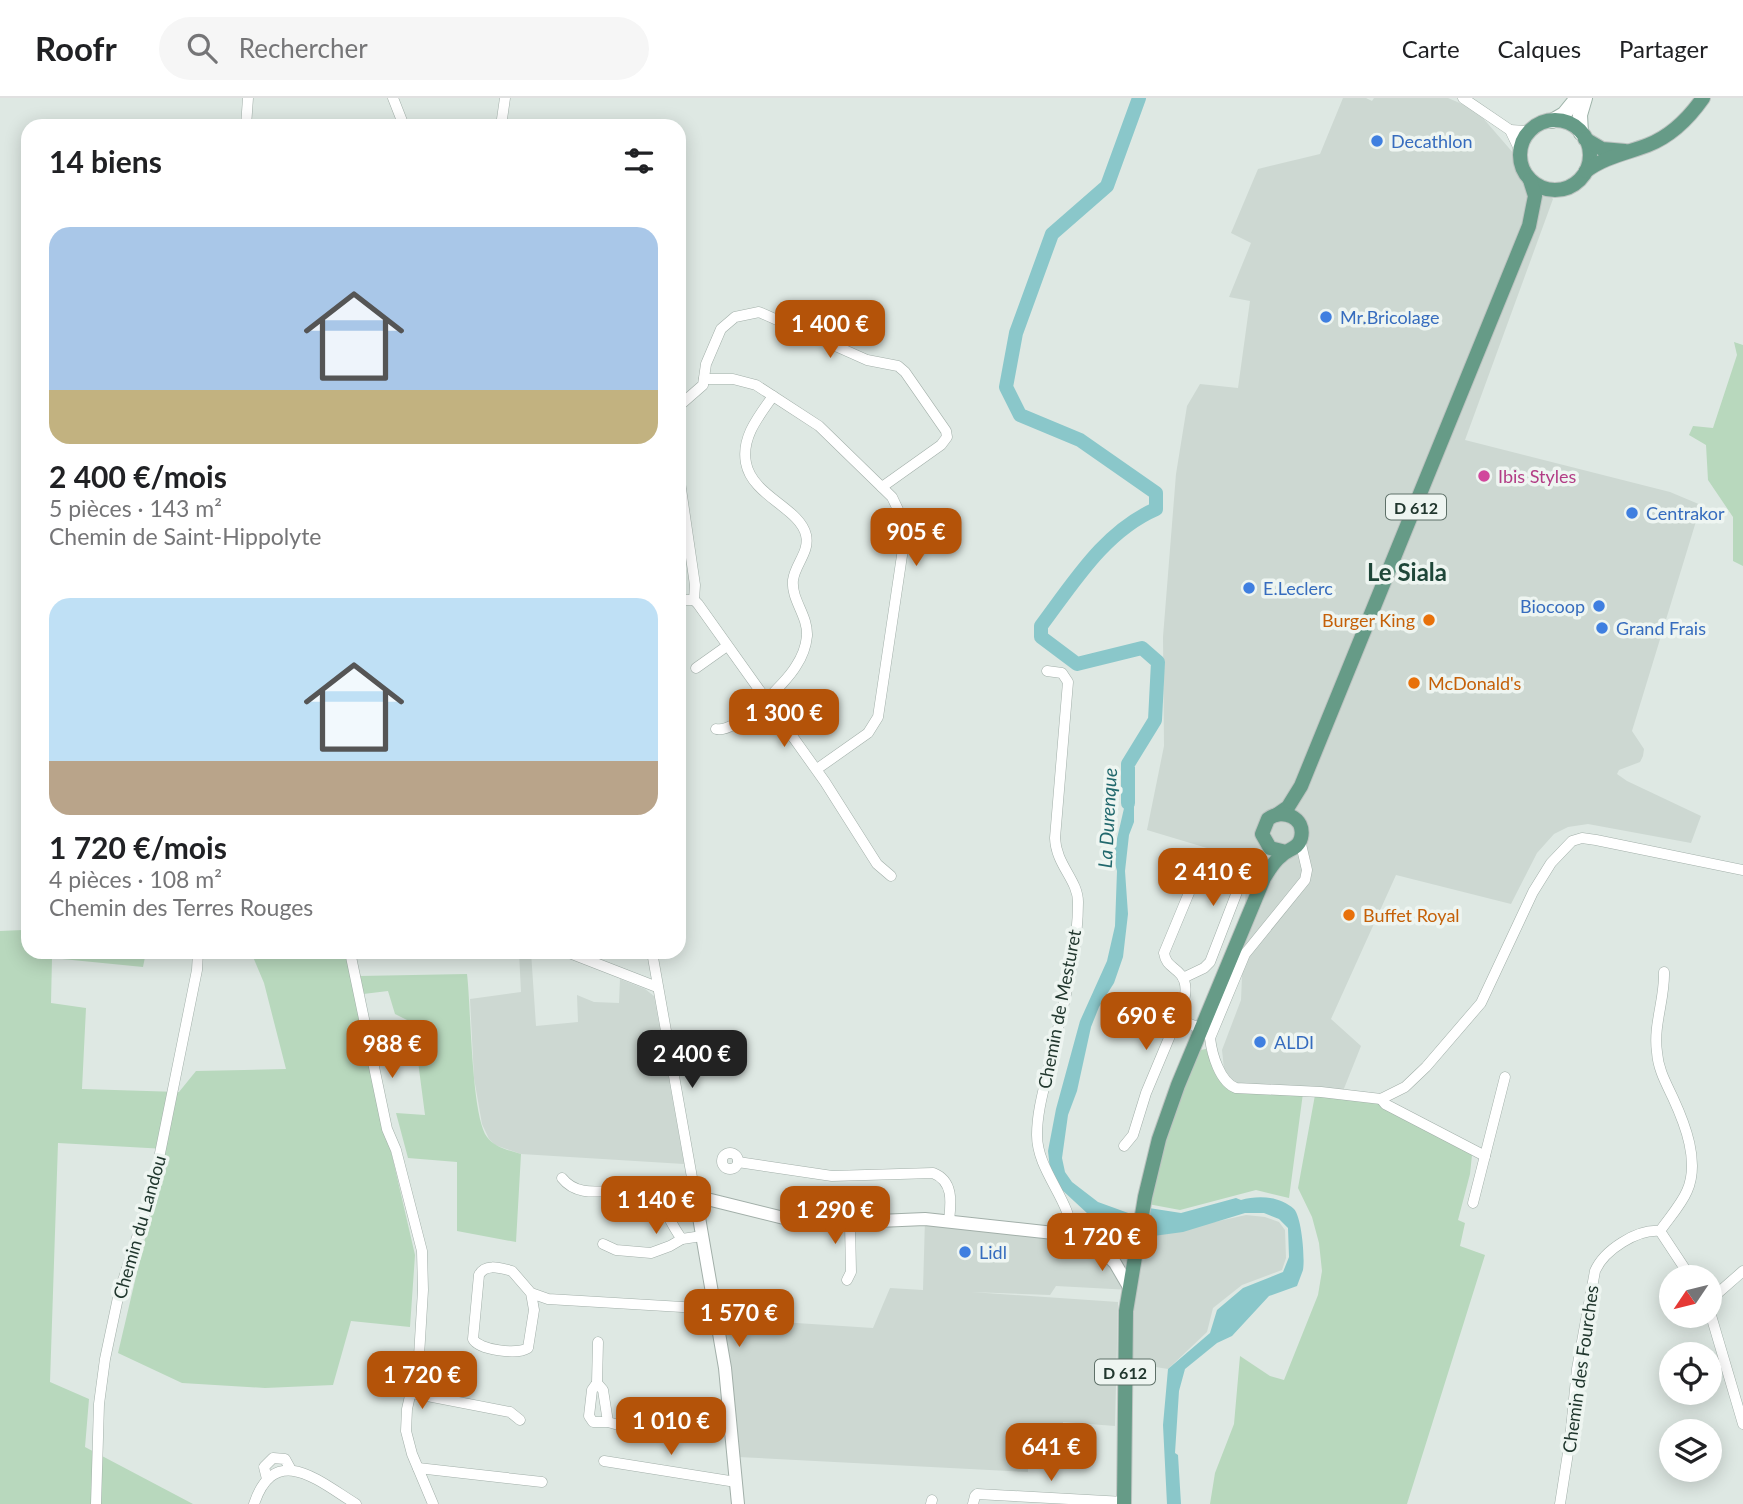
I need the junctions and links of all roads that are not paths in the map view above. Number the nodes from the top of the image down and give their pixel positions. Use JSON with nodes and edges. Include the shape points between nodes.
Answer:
{"nodes":[{"id":1,"x":248,"y":98,"type":"edge"},
{"id":2,"x":393,"y":98,"type":"edge"},
{"id":3,"x":505,"y":98,"type":"edge"},
{"id":4,"x":1463,"y":98,"type":"edge"},
{"id":5,"x":1577,"y":98,"type":"edge"},
{"id":6,"x":1585,"y":98,"type":"edge"},
{"id":7,"x":1703,"y":98,"type":"edge"},
{"id":8,"x":246,"y":119,"type":"edge"},
{"id":9,"x":401,"y":119,"type":"edge"},
{"id":10,"x":502,"y":119,"type":"edge"},
{"id":11,"x":1552,"y":121,"type":"junction"},
{"id":12,"x":1532,"y":129,"type":"junction"},
{"id":13,"x":1510,"y":130,"type":"junction"},
{"id":14,"x":1583,"y":136,"type":"junction"},
{"id":15,"x":1520,"y":151,"type":"junction"},
{"id":16,"x":1630,"y":151,"type":"junction"},
{"id":17,"x":1586,"y":171,"type":"junction"},
{"id":18,"x":1530,"y":180,"type":"junction"},
{"id":19,"x":1560,"y":190,"type":"junction"},
{"id":20,"x":1529,"y":226,"type":"junction"},
{"id":21,"x":704,"y":379,"type":"junction"},
{"id":22,"x":773,"y":396,"type":"junction"},
{"id":23,"x":686,"y":400,"type":"edge"},
{"id":24,"x":882,"y":486,"type":"junction"},
{"id":25,"x":686,"y":524,"type":"edge"},
{"id":26,"x":686,"y":600,"type":"edge"},
{"id":27,"x":694,"y":600,"type":"junction"},
{"id":28,"x":727,"y":646,"type":"junction"},
{"id":29,"x":696,"y":668,"type":"dead end"},
{"id":30,"x":1047,"y":671,"type":"dead end"},
{"id":31,"x":766,"y":698,"type":"junction"},
{"id":32,"x":716,"y":729,"type":"dead end"},
{"id":33,"x":817,"y":769,"type":"junction"},
{"id":34,"x":1301,"y":786,"type":"junction"},
{"id":35,"x":1279,"y":814,"type":"junction"},
{"id":36,"x":1297,"y":821,"type":"junction"},
{"id":37,"x":1300,"y":840,"type":"junction"},
{"id":38,"x":1266,"y":844,"type":"junction"},
{"id":39,"x":1287,"y":852,"type":"junction"},
{"id":40,"x":1305,"y":866,"type":"junction"},
{"id":41,"x":1743,"y":870,"type":"edge"},
{"id":42,"x":1191,"y":873,"type":"dead end"},
{"id":43,"x":891,"y":876,"type":"dead end"},
{"id":44,"x":1264,"y":878,"type":"junction"},
{"id":45,"x":1237,"y":892,"type":"dead end"},
{"id":46,"x":198,"y":959,"type":"edge"},
{"id":47,"x":351,"y":959,"type":"edge"},
{"id":48,"x":585,"y":959,"type":"edge"},
{"id":49,"x":653,"y":959,"type":"edge"},
{"id":50,"x":1664,"y":972,"type":"dead end"},
{"id":51,"x":1183,"y":978,"type":"junction"},
{"id":52,"x":657,"y":987,"type":"junction"},
{"id":53,"x":1177,"y":1019,"type":"junction"},
{"id":54,"x":1200,"y":1028,"type":"junction"},
{"id":55,"x":1505,"y":1077,"type":"dead end"},
{"id":56,"x":1381,"y":1099,"type":"junction"},
{"id":57,"x":1124,"y":1146,"type":"dead end"},
{"id":58,"x":1485,"y":1156,"type":"junction"},
{"id":59,"x":738,"y":1162,"type":"dead end"},
{"id":60,"x":562,"y":1178,"type":"dead end"},
{"id":61,"x":696,"y":1200,"type":"junction"},
{"id":62,"x":1473,"y":1203,"type":"dead end"},
{"id":63,"x":949,"y":1221,"type":"junction"},
{"id":64,"x":850,"y":1224,"type":"junction"},
{"id":65,"x":1660,"y":1231,"type":"junction"},
{"id":66,"x":1072,"y":1235,"type":"junction"},
{"id":67,"x":702,"y":1236,"type":"junction"},
{"id":68,"x":1137,"y":1238,"type":"junction"},
{"id":69,"x":682,"y":1239,"type":"junction"},
{"id":70,"x":1095,"y":1243,"type":"junction"},
{"id":71,"x":603,"y":1244,"type":"dead end"},
{"id":72,"x":1682,"y":1265,"type":"edge"},
{"id":73,"x":1743,"y":1271,"type":"edge"},
{"id":74,"x":847,"y":1280,"type":"dead end"},
{"id":75,"x":1129,"y":1287,"type":"junction"},
{"id":76,"x":1722,"y":1289,"type":"edge"},
{"id":77,"x":531,"y":1293,"type":"junction"},
{"id":78,"x":548,"y":1299,"type":"junction"},
{"id":79,"x":716,"y":1309,"type":"junction"},
{"id":80,"x":534,"y":1310,"type":"junction"},
{"id":81,"x":1715,"y":1328,"type":"edge"},
{"id":82,"x":598,"y":1342,"type":"dead end"},
{"id":83,"x":597,"y":1383,"type":"junction"},
{"id":84,"x":412,"y":1393,"type":"junction"},
{"id":85,"x":520,"y":1420,"type":"dead end"},
{"id":86,"x":608,"y":1422,"type":"junction"},
{"id":87,"x":1743,"y":1424,"type":"edge"},
{"id":88,"x":694,"y":1426,"type":"junction"},
{"id":89,"x":731,"y":1427,"type":"junction"},
{"id":90,"x":674,"y":1428,"type":"junction"},
{"id":91,"x":604,"y":1461,"type":"dead end"},
{"id":92,"x":418,"y":1468,"type":"junction"},
{"id":93,"x":291,"y":1469,"type":"junction"},
{"id":94,"x":267,"y":1479,"type":"junction"},
{"id":95,"x":542,"y":1482,"type":"dead end"},
{"id":96,"x":736,"y":1482,"type":"junction"},
{"id":97,"x":975,"y":1499,"type":"edge"},
{"id":98,"x":1124,"y":1503,"type":"edge"},
{"id":99,"x":96,"y":1504,"type":"edge"},
{"id":100,"x":254,"y":1504,"type":"edge"},
{"id":101,"x":356,"y":1504,"type":"edge"},
{"id":102,"x":433,"y":1504,"type":"edge"},
{"id":103,"x":738,"y":1504,"type":"edge"},
{"id":104,"x":1560,"y":1504,"type":"edge"}],
"edges":[{"from":1,"to":8,"type":"street"},
{"from":2,"to":9,"type":"street"},
{"from":3,"to":10,"type":"street"},
{"from":4,"to":13,"type":"street"},
{"from":5,"to":11,"type":"main road"},
{"from":6,"to":14,"type":"main road","via":[[1580,115]]},
{"from":7,"to":16,"type":"main road","via":[[1671,132]]},
{"from":11,"to":12,"type":"main road"},
{"from":11,"to":14,"type":"main road","via":[[1567,123]]},
{"from":12,"to":13,"type":"street"},
{"from":12,"to":15,"type":"main road"},
{"from":13,"to":15,"type":"street"},
{"from":14,"to":16,"type":"main road","via":[[1602,149]]},
{"from":14,"to":17,"type":"main road","via":[[1590,154]]},
{"from":15,"to":18,"type":"main road","via":[[1522,168]]},
{"from":16,"to":17,"type":"main road"},
{"from":17,"to":19,"type":"main road"},
{"from":18,"to":19,"type":"main road","via":[[1544,189]]},
{"from":18,"to":20,"type":"main road","number":"D 612","via":[[1535,195]]},
{"from":19,"to":20,"type":"main road","number":"D 612","via":[[1547,198]]},
{"from":20,"to":34,"type":"main road","number":"D 612"},
{"from":21,"to":22,"type":"street","via":[[756,384]]},
{"from":21,"to":23,"type":"street"},
{"from":21,"to":24,"type":"street","via":[[720,329],[735,317],[759,312],[867,360],[898,366],[947,437]]},
{"from":22,"to":24,"type":"street","via":[[819,426]]},
{"from":22,"to":31,"type":"street","via":[[749,433],[746,461],[757,484],[805,531],[806,547],[793,585],[807,634],[795,668]]},
{"from":24,"to":33,"type":"street","via":[[899,511],[904,534],[879,710],[868,733]]},
{"from":25,"to":27,"type":"street"},
{"from":26,"to":27,"type":"street"},
{"from":27,"to":28,"type":"street"},
{"from":28,"to":29,"type":"street"},
{"from":28,"to":31,"type":"street"},
{"from":30,"to":66,"type":"street","name":"Chemin de Mesturet","via":[[1062,673],[1068,682],[1055,838],[1058,859],[1076,888],[1078,903],[1073,956],[1037,1137]]},
{"from":31,"to":32,"type":"street","via":[[729,728]]},
{"from":31,"to":33,"type":"street"},
{"from":33,"to":43,"type":"street","via":[[877,864]]},
{"from":34,"to":35,"type":"main road","number":"D 612"},
{"from":34,"to":36,"type":"main road","number":"D 612"},
{"from":35,"to":36,"type":"main road"},
{"from":35,"to":38,"type":"main road","via":[[1265,823],[1262,834]]},
{"from":36,"to":37,"type":"main road"},
{"from":37,"to":39,"type":"main road"},
{"from":37,"to":40,"type":"street"},
{"from":38,"to":39,"type":"main road","via":[[1274,851]]},
{"from":38,"to":44,"type":"main road","number":"D 612"},
{"from":39,"to":40,"type":"street"},
{"from":39,"to":44,"type":"main road","number":"D 612"},
{"from":40,"to":56,"type":"street","via":[[1305,880],[1245,954],[1210,1038],[1211,1047],[1232,1087]]},
{"from":41,"to":56,"type":"street","via":[[1596,840],[1572,841],[1533,892],[1477,1009],[1413,1081]]},
{"from":42,"to":51,"type":"street","via":[[1191,888],[1164,953]]},
{"from":44,"to":54,"type":"main road","number":"D 612"},
{"from":45,"to":51,"type":"street","via":[[1210,962]]},
{"from":46,"to":99,"type":"street","name":"Chemin du Landou","via":[[153,1188],[119,1293],[105,1359]]},
{"from":47,"to":84,"type":"street","via":[[387,1129],[422,1251],[422,1320]]},
{"from":48,"to":52,"type":"street"},
{"from":49,"to":52,"type":"street"},
{"from":50,"to":65,"type":"street","via":[[1657,1052],[1688,1138],[1692,1171],[1685,1196]]},
{"from":51,"to":53,"type":"street","via":[[1185,996]]},
{"from":52,"to":61,"type":"street"},
{"from":53,"to":54,"type":"street"},
{"from":53,"to":57,"type":"street","via":[[1133,1135]]},
{"from":54,"to":68,"type":"main road","number":"D 612","via":[[1168,1112]]},
{"from":55,"to":58,"type":"street"},
{"from":56,"to":58,"type":"street"},
{"from":58,"to":62,"type":"street"},
{"from":59,"to":63,"type":"street","via":[[832,1176],[933,1173],[942,1177],[950,1191]]},
{"from":60,"to":69,"type":"street","via":[[575,1190],[611,1189],[653,1197]]},
{"from":61,"to":64,"type":"street","via":[[807,1224]]},
{"from":61,"to":67,"type":"street"},
{"from":63,"to":64,"type":"street"},
{"from":63,"to":66,"type":"street"},
{"from":64,"to":74,"type":"street","via":[[851,1272]]},
{"from":65,"to":72,"type":"street"},
{"from":65,"to":104,"type":"street","name":"Chemin des Fourches","via":[[1617,1245],[1602,1257],[1595,1271]]},
{"from":66,"to":70,"type":"street"},
{"from":67,"to":69,"type":"street"},
{"from":67,"to":79,"type":"street"},
{"from":68,"to":70,"type":"street","via":[[1118,1245]]},
{"from":68,"to":75,"type":"main road","number":"D 612"},
{"from":69,"to":71,"type":"street","via":[[651,1253],[616,1250]]},
{"from":70,"to":75,"type":"street","via":[[1115,1263]]},
{"from":73,"to":76,"type":"street"},
{"from":75,"to":98,"type":"main road","number":"D 612"},
{"from":77,"to":78,"type":"street"},
{"from":77,"to":80,"type":"street"},
{"from":77,"to":80,"type":"street","via":[[512,1270],[483,1269],[475,1343],[482,1348],[525,1351],[530,1345]]},
{"from":78,"to":79,"type":"street"},
{"from":78,"to":80,"type":"street"},
{"from":79,"to":89,"type":"street"},
{"from":81,"to":87,"type":"street"},
{"from":82,"to":83,"type":"street"},
{"from":83,"to":86,"type":"street","via":[[603,1390]]},
{"from":83,"to":86,"type":"street","via":[[589,1416],[593,1422]]},
{"from":84,"to":85,"type":"street","via":[[510,1412]]},
{"from":84,"to":92,"type":"street","via":[[406,1431]]},
{"from":86,"to":90,"type":"street","via":[[636,1430]]},
{"from":88,"to":89,"type":"street"},
{"from":88,"to":90,"type":"street"},
{"from":88,"to":90,"type":"street","via":[[677,1409]]},
{"from":89,"to":96,"type":"street"},
{"from":91,"to":96,"type":"street"},
{"from":92,"to":95,"type":"street"},
{"from":92,"to":102,"type":"street"},
{"from":93,"to":94,"type":"street"},
{"from":93,"to":94,"type":"street","via":[[285,1459],[273,1458],[264,1467]]},
{"from":93,"to":101,"type":"street","via":[[304,1472]]},
{"from":94,"to":100,"type":"street"},
{"from":96,"to":103,"type":"street"},
{"from":97,"to":98,"type":"street"}]}
